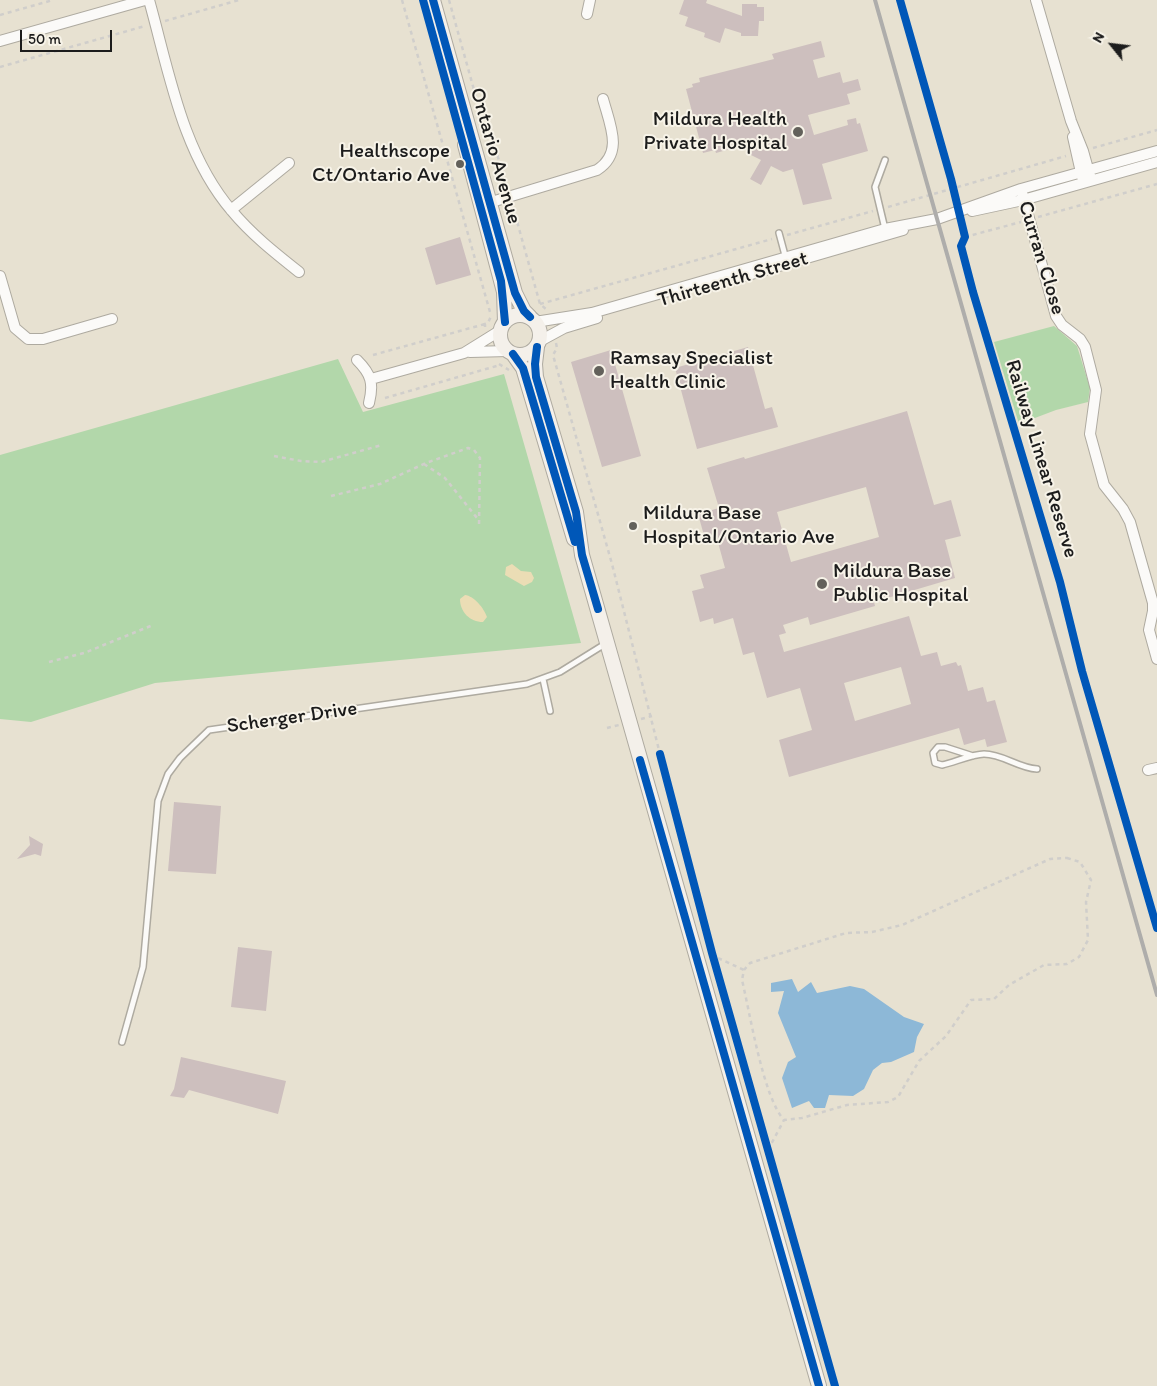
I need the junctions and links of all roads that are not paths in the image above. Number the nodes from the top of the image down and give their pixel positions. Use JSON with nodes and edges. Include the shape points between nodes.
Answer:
{"nodes":[{"id":1,"x":147,"y":0,"type":"edge"},
{"id":2,"x":424,"y":0,"type":"edge"},
{"id":3,"x":432,"y":0,"type":"edge"},
{"id":4,"x":590,"y":0,"type":"edge"},
{"id":5,"x":1036,"y":0,"type":"edge"},
{"id":6,"x":587,"y":14,"type":"dead end"},
{"id":7,"x":0,"y":41,"type":"edge"},
{"id":8,"x":603,"y":99,"type":"dead end"},
{"id":9,"x":1157,"y":151,"type":"edge"},
{"id":10,"x":885,"y":160,"type":"dead end"},
{"id":11,"x":1157,"y":162,"type":"edge"},
{"id":12,"x":289,"y":163,"type":"dead end"},
{"id":13,"x":1086,"y":176,"type":"junction"},
{"id":14,"x":1022,"y":194,"type":"junction"},
{"id":15,"x":485,"y":204,"type":"junction"},
{"id":16,"x":231,"y":210,"type":"junction"},
{"id":17,"x":886,"y":233,"type":"junction"},
{"id":18,"x":780,"y":235,"type":"road end"},
{"id":19,"x":786,"y":261,"type":"junction"},
{"id":20,"x":299,"y":272,"type":"dead end"},
{"id":21,"x":0,"y":276,"type":"edge"},
{"id":22,"x":112,"y":319,"type":"dead end"},
{"id":23,"x":533,"y":320,"type":"junction"},
{"id":24,"x":503,"y":326,"type":"junction"},
{"id":25,"x":538,"y":344,"type":"junction"},
{"id":26,"x":511,"y":352,"type":"junction"},
{"id":27,"x":464,"y":353,"type":"junction"},
{"id":28,"x":356,"y":360,"type":"dead end"},
{"id":29,"x":371,"y":379,"type":"junction"},
{"id":30,"x":369,"y":403,"type":"dead end"},
{"id":31,"x":582,"y":555,"type":"junction"},
{"id":32,"x":607,"y":642,"type":"junction"},
{"id":33,"x":1157,"y":659,"type":"edge"},
{"id":34,"x":543,"y":679,"type":"junction"},
{"id":35,"x":550,"y":711,"type":"dead end"},
{"id":36,"x":973,"y":756,"type":"junction"},
{"id":37,"x":1037,"y":769,"type":"dead end"},
{"id":38,"x":122,"y":1042,"type":"dead end"},
{"id":39,"x":819,"y":1386,"type":"edge"}],
"edges":[{"from":1,"to":7,"type":"street"},
{"from":1,"to":16,"type":"street","via":[[190,141],[202,167]]},
{"from":2,"to":15,"type":"street","name":"Ontario Avenue","via":[[468,157]]},
{"from":3,"to":15,"type":"street","name":"Ontario Avenue"},
{"from":4,"to":6,"type":"street"},
{"from":5,"to":13,"type":"street"},
{"from":8,"to":15,"type":"street","via":[[613,144],[610,160],[597,170]]},
{"from":9,"to":13,"type":"street","name":"Thirteenth Street"},
{"from":10,"to":17,"type":"lane","via":[[875,187]]},
{"from":11,"to":13,"type":"street","name":"Thirteenth Street"},
{"from":12,"to":16,"type":"street"},
{"from":13,"to":14,"type":"street","name":"Thirteenth Street"},
{"from":14,"to":17,"type":"street","name":"Thirteenth Street","via":[[987,209],[958,213]]},
{"from":14,"to":33,"type":"street","name":"Curran Close","via":[[1058,320],[1085,347],[1096,390],[1090,434],[1104,485],[1130,522],[1153,603],[1149,630]]},
{"from":15,"to":23,"type":"street","name":"Ontario Avenue","via":[[520,303]]},
{"from":15,"to":24,"type":"street","name":"Ontario Avenue","via":[[506,307]]},
{"from":16,"to":20,"type":"street","via":[[266,246]]},
{"from":17,"to":19,"type":"street","name":"Thirteenth Street"},
{"from":18,"to":19,"type":"lane"},
{"from":19,"to":23,"type":"street","name":"Thirteenth Street","via":[[592,313]]},
{"from":19,"to":25,"type":"street","name":"Thirteenth Street","via":[[575,324],[553,333]]},
{"from":21,"to":22,"type":"street","via":[[12,322],[28,339],[43,339]]},
{"from":23,"to":24,"type":"street","via":[[517,315]]},
{"from":23,"to":25,"type":"street","via":[[539,327]]},
{"from":24,"to":26,"type":"street","via":[[501,342]]},
{"from":24,"to":27,"type":"street"},
{"from":25,"to":26,"type":"street","via":[[526,354]]},
{"from":25,"to":31,"type":"street","via":[[534,364],[536,377],[576,512]]},
{"from":26,"to":27,"type":"street"},
{"from":26,"to":31,"type":"street","via":[[523,368],[571,533]]},
{"from":27,"to":29,"type":"street"},
{"from":28,"to":29,"type":"street"},
{"from":29,"to":30,"type":"street"},
{"from":31,"to":32,"type":"street"},
{"from":32,"to":34,"type":"lane","name":"Scherger Drive","via":[[579,662]]},
{"from":32,"to":39,"type":"street"},
{"from":34,"to":35,"type":"lane"},
{"from":34,"to":38,"type":"lane","name":"Scherger Drive","via":[[506,688],[209,730],[168,774],[158,801],[144,968]]},
{"from":36,"to":36,"type":"lane","via":[[942,765],[935,762],[933,753],[945,747]]},
{"from":36,"to":37,"type":"lane","via":[[995,756],[1024,769]]}]}
